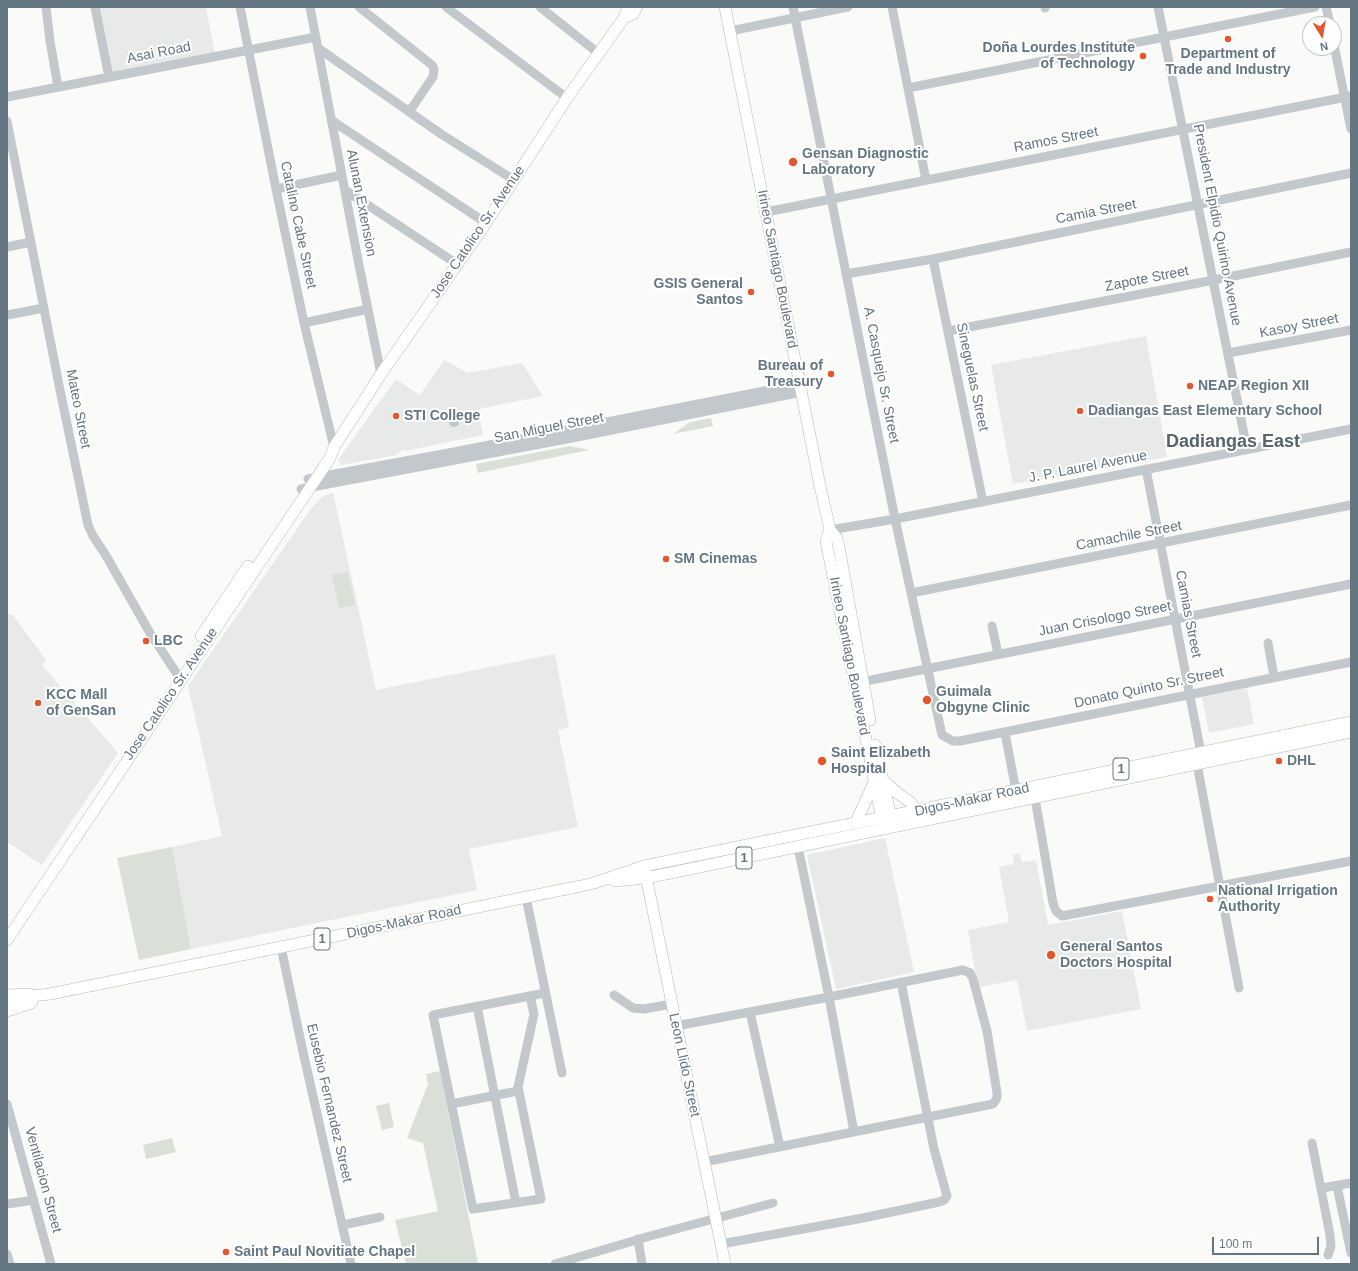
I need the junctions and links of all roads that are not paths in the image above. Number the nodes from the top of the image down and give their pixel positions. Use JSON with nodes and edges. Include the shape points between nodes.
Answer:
{"nodes":[{"id":1,"x":46,"y":7,"type":"edge"},
{"id":2,"x":95,"y":7,"type":"edge"},
{"id":3,"x":240,"y":7,"type":"edge"},
{"id":4,"x":310,"y":7,"type":"edge"},
{"id":5,"x":360,"y":7,"type":"edge"},
{"id":6,"x":446,"y":7,"type":"edge"},
{"id":7,"x":540,"y":7,"type":"edge"},
{"id":8,"x":726,"y":7,"type":"edge"},
{"id":9,"x":793,"y":7,"type":"edge"},
{"id":10,"x":848,"y":7,"type":"edge"},
{"id":11,"x":892,"y":7,"type":"edge"},
{"id":12,"x":1158,"y":7,"type":"edge"},
{"id":13,"x":1315,"y":7,"type":"edge"},
{"id":14,"x":629,"y":10,"type":"edge"},
{"id":15,"x":796,"y":18,"type":"junction"},
{"id":16,"x":730,"y":31,"type":"junction"},
{"id":17,"x":316,"y":37,"type":"junction"},
{"id":18,"x":1164,"y":37,"type":"junction"},
{"id":19,"x":318,"y":48,"type":"junction"},
{"id":20,"x":248,"y":50,"type":"junction"},
{"id":21,"x":598,"y":53,"type":"junction"},
{"id":22,"x":1337,"y":56,"type":"edge"},
{"id":23,"x":109,"y":77,"type":"junction"},
{"id":24,"x":58,"y":87,"type":"junction"},
{"id":25,"x":908,"y":88,"type":"junction"},
{"id":26,"x":7,"y":97,"type":"edge"},
{"id":27,"x":1348,"y":97,"type":"edge"},
{"id":28,"x":567,"y":98,"type":"junction"},
{"id":29,"x":409,"y":112,"type":"junction"},
{"id":30,"x":331,"y":120,"type":"junction"},
{"id":31,"x":7,"y":121,"type":"edge"},
{"id":32,"x":1183,"y":129,"type":"junction"},
{"id":33,"x":1351,"y":129,"type":"edge"},
{"id":34,"x":16,"y":171,"type":"junction"},
{"id":35,"x":7,"y":173,"type":"edge"},
{"id":36,"x":1351,"y":173,"type":"edge"},
{"id":37,"x":342,"y":175,"type":"junction"},
{"id":38,"x":514,"y":180,"type":"junction"},
{"id":39,"x":926,"y":180,"type":"junction"},
{"id":40,"x":276,"y":189,"type":"junction"},
{"id":41,"x":345,"y":190,"type":"junction"},
{"id":42,"x":831,"y":199,"type":"junction"},
{"id":43,"x":1199,"y":205,"type":"junction"},
{"id":44,"x":766,"y":212,"type":"junction"},
{"id":45,"x":486,"y":223,"type":"junction"},
{"id":46,"x":31,"y":242,"type":"junction"},
{"id":47,"x":7,"y":247,"type":"edge"},
{"id":48,"x":1351,"y":252,"type":"edge"},
{"id":49,"x":933,"y":259,"type":"junction"},
{"id":50,"x":457,"y":264,"type":"junction"},
{"id":51,"x":846,"y":274,"type":"junction"},
{"id":52,"x":1214,"y":280,"type":"junction"},
{"id":53,"x":44,"y":308,"type":"junction"},
{"id":54,"x":368,"y":309,"type":"junction"},
{"id":55,"x":7,"y":315,"type":"edge"},
{"id":56,"x":304,"y":323,"type":"junction"},
{"id":57,"x":1351,"y":330,"type":"edge"},
{"id":58,"x":948,"y":331,"type":"junction"},
{"id":59,"x":1228,"y":353,"type":"junction"},
{"id":60,"x":382,"y":374,"type":"junction"},
{"id":61,"x":801,"y":388,"type":"junction"},
{"id":62,"x":1351,"y":429,"type":"edge"},
{"id":63,"x":334,"y":448,"type":"junction"},
{"id":64,"x":1247,"y":449,"type":"junction"},
{"id":65,"x":1146,"y":469,"type":"junction"},
{"id":66,"x":309,"y":483,"type":"junction"},
{"id":67,"x":983,"y":502,"type":"junction"},
{"id":68,"x":1351,"y":505,"type":"edge"},
{"id":69,"x":895,"y":519,"type":"junction"},
{"id":70,"x":830,"y":530,"type":"junction"},
{"id":71,"x":1160,"y":544,"type":"junction"},
{"id":72,"x":1351,"y":584,"type":"edge"},
{"id":73,"x":911,"y":593,"type":"junction"},
{"id":74,"x":1175,"y":620,"type":"junction"},
{"id":75,"x":992,"y":626,"type":"dead end"},
{"id":76,"x":1268,"y":643,"type":"dead end"},
{"id":77,"x":998,"y":654,"type":"junction"},
{"id":78,"x":1351,"y":662,"type":"edge"},
{"id":79,"x":927,"y":669,"type":"junction"},
{"id":80,"x":179,"y":677,"type":"junction"},
{"id":81,"x":1274,"y":677,"type":"junction"},
{"id":82,"x":859,"y":683,"type":"junction"},
{"id":83,"x":1189,"y":694,"type":"junction"},
{"id":84,"x":1351,"y":722,"type":"edge"},
{"id":85,"x":1351,"y":732,"type":"edge"},
{"id":86,"x":1005,"y":733,"type":"junction"},
{"id":87,"x":954,"y":741,"type":"joint"},
{"id":88,"x":1201,"y":753,"type":"junction"},
{"id":89,"x":1197,"y":764,"type":"junction"},
{"id":90,"x":878,"y":780,"type":"junction"},
{"id":91,"x":1034,"y":792,"type":"junction"},
{"id":92,"x":1017,"y":796,"type":"junction"},
{"id":93,"x":918,"y":811,"type":"junction"},
{"id":94,"x":887,"y":822,"type":"junction"},
{"id":95,"x":856,"y":823,"type":"junction"},
{"id":96,"x":798,"y":846,"type":"junction"},
{"id":97,"x":1351,"y":861,"type":"edge"},
{"id":98,"x":644,"y":866,"type":"junction"},
{"id":99,"x":646,"y":878,"type":"junction"},
{"id":100,"x":594,"y":883,"type":"junction"},
{"id":101,"x":1220,"y":886,"type":"junction"},
{"id":102,"x":526,"y":897,"type":"junction"},
{"id":103,"x":7,"y":928,"type":"edge"},
{"id":104,"x":7,"y":940,"type":"edge"},
{"id":105,"x":281,"y":947,"type":"junction"},
{"id":106,"x":901,"y":982,"type":"junction"},
{"id":107,"x":1239,"y":988,"type":"dead end"},
{"id":108,"x":545,"y":993,"type":"junction"},
{"id":109,"x":614,"y":995,"type":"dead end"},
{"id":110,"x":7,"y":996,"type":"edge"},
{"id":111,"x":530,"y":996,"type":"junction"},
{"id":112,"x":829,"y":997,"type":"junction"},
{"id":113,"x":7,"y":999,"type":"edge"},
{"id":114,"x":30,"y":999,"type":"junction"},
{"id":115,"x":672,"y":1004,"type":"junction"},
{"id":116,"x":478,"y":1006,"type":"junction"},
{"id":117,"x":7,"y":1008,"type":"edge"},
{"id":118,"x":549,"y":1010,"type":"junction"},
{"id":119,"x":750,"y":1012,"type":"junction"},
{"id":120,"x":534,"y":1014,"type":"junction"},
{"id":121,"x":676,"y":1026,"type":"junction"},
{"id":122,"x":562,"y":1073,"type":"dead end"},
{"id":123,"x":518,"y":1092,"type":"junction"},
{"id":124,"x":495,"y":1096,"type":"junction"},
{"id":125,"x":7,"y":1104,"type":"edge"},
{"id":126,"x":451,"y":1104,"type":"junction"},
{"id":127,"x":928,"y":1117,"type":"junction"},
{"id":128,"x":854,"y":1132,"type":"junction"},
{"id":129,"x":1312,"y":1143,"type":"dead end"},
{"id":130,"x":780,"y":1147,"type":"junction"},
{"id":131,"x":704,"y":1162,"type":"junction"},
{"id":132,"x":1351,"y":1183,"type":"edge"},
{"id":133,"x":1337,"y":1186,"type":"junction"},
{"id":134,"x":1322,"y":1188,"type":"junction"},
{"id":135,"x":34,"y":1200,"type":"junction"},
{"id":136,"x":516,"y":1203,"type":"junction"},
{"id":137,"x":774,"y":1203,"type":"dead end"},
{"id":138,"x":7,"y":1204,"type":"edge"},
{"id":139,"x":380,"y":1217,"type":"dead end"},
{"id":140,"x":716,"y":1218,"type":"junction"},
{"id":141,"x":343,"y":1225,"type":"junction"},
{"id":142,"x":638,"y":1239,"type":"junction"},
{"id":143,"x":721,"y":1244,"type":"junction"},
{"id":144,"x":1351,"y":1253,"type":"edge"},
{"id":145,"x":7,"y":1254,"type":"edge"},
{"id":146,"x":1328,"y":1255,"type":"dead end"},
{"id":147,"x":10,"y":1264,"type":"edge"},
{"id":148,"x":51,"y":1264,"type":"edge"},
{"id":149,"x":352,"y":1264,"type":"edge"},
{"id":150,"x":555,"y":1264,"type":"edge"},
{"id":151,"x":642,"y":1264,"type":"edge"},
{"id":152,"x":725,"y":1264,"type":"edge"}],
"edges":[{"from":1,"to":24,"type":"street"},
{"from":2,"to":23,"type":"street"},
{"from":3,"to":20,"type":"street","name":"Catalino Cabe Street"},
{"from":4,"to":17,"type":"street","name":"Alunan Extension"},
{"from":5,"to":29,"type":"street","via":[[434,69],[433,77]]},
{"from":6,"to":28,"type":"street"},
{"from":7,"to":21,"type":"street"},
{"from":8,"to":16,"type":"main road","name":"Irineo Santiago Boulevard"},
{"from":9,"to":15,"type":"street","name":"A. Casquejo Sr. Street"},
{"from":10,"to":15,"type":"street"},
{"from":11,"to":25,"type":"street"},
{"from":12,"to":18,"type":"street","name":"President Elpidio Quirino Avenue"},
{"from":13,"to":18,"type":"street"},
{"from":14,"to":21,"type":"main road","name":"Jose Catolico Sr. Avenue"},
{"from":15,"to":16,"type":"street"},
{"from":15,"to":42,"type":"street","name":"A. Casquejo Sr. Street"},
{"from":16,"to":44,"type":"main road","name":"Irineo Santiago Boulevard"},
{"from":17,"to":19,"type":"street","name":"Alunan Extension"},
{"from":17,"to":20,"type":"street","name":"Asai Road"},
{"from":18,"to":25,"type":"street"},
{"from":18,"to":32,"type":"street","name":"President Elpidio Quirino Avenue"},
{"from":19,"to":29,"type":"street"},
{"from":19,"to":30,"type":"street","name":"Alunan Extension"},
{"from":20,"to":23,"type":"street","name":"Asai Road"},
{"from":20,"to":40,"type":"street","name":"Catalino Cabe Street"},
{"from":21,"to":28,"type":"main road","name":"Jose Catolico Sr. Avenue"},
{"from":22,"to":27,"type":"street"},
{"from":23,"to":24,"type":"street","name":"Asai Road"},
{"from":24,"to":26,"type":"street","name":"Asai Road"},
{"from":25,"to":39,"type":"street"},
{"from":27,"to":32,"type":"street","name":"Ramos Street"},
{"from":27,"to":33,"type":"street"},
{"from":28,"to":38,"type":"main road","name":"Jose Catolico Sr. Avenue"},
{"from":29,"to":38,"type":"street"},
{"from":30,"to":37,"type":"street","name":"Alunan Extension"},
{"from":30,"to":45,"type":"street"},
{"from":31,"to":34,"type":"street","name":"Mateo Street"},
{"from":32,"to":39,"type":"street","name":"Ramos Street"},
{"from":32,"to":43,"type":"street","name":"President Elpidio Quirino Avenue"},
{"from":34,"to":35,"type":"street"},
{"from":34,"to":46,"type":"street","name":"Mateo Street"},
{"from":36,"to":43,"type":"street","name":"Camia Street"},
{"from":37,"to":40,"type":"street"},
{"from":37,"to":41,"type":"street","name":"Alunan Extension"},
{"from":38,"to":45,"type":"main road","name":"Jose Catolico Sr. Avenue"},
{"from":39,"to":42,"type":"street","name":"Ramos Street"},
{"from":40,"to":56,"type":"street","name":"Catalino Cabe Street"},
{"from":41,"to":50,"type":"street"},
{"from":41,"to":54,"type":"street","name":"Alunan Extension"},
{"from":42,"to":44,"type":"street","name":"Ramos Street"},
{"from":42,"to":51,"type":"street","name":"A. Casquejo Sr. Street"},
{"from":43,"to":49,"type":"street","name":"Camia Street"},
{"from":43,"to":52,"type":"street","name":"President Elpidio Quirino Avenue"},
{"from":44,"to":61,"type":"main road","name":"Irineo Santiago Boulevard"},
{"from":45,"to":50,"type":"main road","name":"Jose Catolico Sr. Avenue"},
{"from":46,"to":47,"type":"street"},
{"from":46,"to":53,"type":"street","name":"Mateo Street"},
{"from":48,"to":52,"type":"street","name":"Zapote Street"},
{"from":49,"to":51,"type":"street","name":"Camia Street"},
{"from":49,"to":58,"type":"street","name":"Sineguelas Street"},
{"from":50,"to":60,"type":"main road","name":"Jose Catolico Sr. Avenue"},
{"from":51,"to":69,"type":"street","name":"A. Casquejo Sr. Street"},
{"from":52,"to":58,"type":"street","name":"Zapote Street"},
{"from":52,"to":59,"type":"street","name":"President Elpidio Quirino Avenue"},
{"from":53,"to":55,"type":"street"},
{"from":53,"to":80,"type":"street","name":"Mateo Street","via":[[88,525],[150,633]]},
{"from":54,"to":56,"type":"street"},
{"from":54,"to":60,"type":"street","name":"Alunan Extension"},
{"from":56,"to":63,"type":"street","name":"Catalino Cabe Street"},
{"from":57,"to":59,"type":"street","name":"Kasoy Street"},
{"from":58,"to":67,"type":"street","name":"Sineguelas Street"},
{"from":59,"to":64,"type":"street","name":"President Elpidio Quirino Avenue"},
{"from":60,"to":63,"type":"main road","name":"Jose Catolico Sr. Avenue"},
{"from":61,"to":66,"type":"street","name":"San Miguel Street","via":[[461,451]]},
{"from":61,"to":70,"type":"main road","name":"Irineo Santiago Boulevard"},
{"from":62,"to":64,"type":"street","name":"J. P. Laurel Avenue"},
{"from":63,"to":66,"type":"main road","name":"Jose Catolico Sr. Avenue","via":[[325,454]]},
{"from":64,"to":65,"type":"street","name":"J. P. Laurel Avenue"},
{"from":65,"to":67,"type":"street","name":"J. P. Laurel Avenue"},
{"from":65,"to":71,"type":"street","name":"Camias Street"},
{"from":66,"to":80,"type":"main road","name":"Jose Catolico Sr. Avenue"},
{"from":67,"to":69,"type":"street","name":"J. P. Laurel Avenue"},
{"from":68,"to":71,"type":"street","name":"Camachile Street"},
{"from":69,"to":70,"type":"street","name":"J. P. Laurel Avenue"},
{"from":69,"to":73,"type":"street","name":"A. Casquejo Sr. Street"},
{"from":70,"to":82,"type":"main road","name":"Irineo Santiago Boulevard","via":[[826,541]]},
{"from":71,"to":73,"type":"street","name":"Camachile Street"},
{"from":71,"to":74,"type":"street","name":"Camias Street"},
{"from":72,"to":74,"type":"street","name":"Juan Crisologo Street"},
{"from":73,"to":79,"type":"street","name":"A. Casquejo Sr. Street"},
{"from":74,"to":77,"type":"street","name":"Juan Crisologo Street"},
{"from":74,"to":83,"type":"street","name":"Camias Street"},
{"from":75,"to":77,"type":"street"},
{"from":76,"to":81,"type":"street"},
{"from":77,"to":79,"type":"street","name":"Juan Crisologo Street"},
{"from":78,"to":81,"type":"street","name":"Donato Quinto Sr. Street"},
{"from":79,"to":82,"type":"street","name":"Juan Crisologo Street"},
{"from":79,"to":87,"type":"street","name":"A. Casquejo Sr. Street","via":[[940,730],[942,735]]},
{"from":80,"to":103,"type":"main road","name":"Jose Catolico Sr. Avenue"},
{"from":80,"to":104,"type":"main road","name":"Jose Catolico Sr. Avenue"},
{"from":81,"to":83,"type":"street","name":"Donato Quinto Sr. Street"},
{"from":82,"to":90,"type":"main road","name":"Irineo Santiago Boulevard"},
{"from":83,"to":86,"type":"street","name":"Donato Quinto Sr. Street"},
{"from":83,"to":88,"type":"street","name":"Camias Street"},
{"from":84,"to":88,"type":"main road","name":"Digos-Makar Road","number":"1"},
{"from":85,"to":89,"type":"main road","name":"Digos-Makar Road","number":"1"},
{"from":86,"to":87,"type":"street","name":"Donato Quinto Sr. Street"},
{"from":86,"to":92,"type":"street"},
{"from":88,"to":89,"type":"street"},
{"from":88,"to":91,"type":"main road","name":"Digos-Makar Road","number":"1"},
{"from":89,"to":91,"type":"main road","name":"Digos-Makar Road","number":"1"},
{"from":89,"to":101,"type":"street"},
{"from":90,"to":93,"type":"main road","via":[[910,802]]},
{"from":90,"to":94,"type":"main road","name":"Irineo Santiago Boulevard"},
{"from":90,"to":95,"type":"main road"},
{"from":91,"to":92,"type":"main road","name":"Digos-Makar Road","number":"1"},
{"from":91,"to":101,"type":"street","via":[[1053,903],[1056,911],[1062,916]]},
{"from":92,"to":93,"type":"main road","name":"Digos-Makar Road","number":"1"},
{"from":92,"to":94,"type":"main road","name":"Digos-Makar Road","number":"1"},
{"from":93,"to":94,"type":"main road","name":"Digos-Makar Road","number":"1"},
{"from":94,"to":95,"type":"main road","name":"Digos-Makar Road","number":"1"},
{"from":94,"to":96,"type":"main road","name":"Digos-Makar Road","number":"1"},
{"from":95,"to":98,"type":"main road","name":"Digos-Makar Road","number":"1"},
{"from":96,"to":99,"type":"main road","name":"Digos-Makar Road","number":"1"},
{"from":96,"to":112,"type":"street"},
{"from":97,"to":101,"type":"street"},
{"from":98,"to":99,"type":"main road","name":"Leon Llido Street"},
{"from":98,"to":100,"type":"main road","name":"Digos-Makar Road","number":"1"},
{"from":99,"to":100,"type":"main road","name":"Digos-Makar Road","number":"1"},
{"from":99,"to":115,"type":"main road","name":"Leon Llido Street"},
{"from":100,"to":102,"type":"main road","name":"Digos-Makar Road","number":"1"},
{"from":101,"to":107,"type":"street"},
{"from":102,"to":105,"type":"main road","name":"Digos-Makar Road","number":"1"},
{"from":102,"to":108,"type":"street"},
{"from":105,"to":114,"type":"main road","name":"Digos-Makar Road","number":"1"},
{"from":105,"to":141,"type":"street","name":"Eusebio Fernandez Street"},
{"from":106,"to":112,"type":"street"},
{"from":106,"to":127,"type":"street"},
{"from":106,"to":127,"type":"street","via":[[957,970],[967,971],[973,979],[987,1031],[998,1098],[996,1101],[986,1106]]},
{"from":108,"to":111,"type":"street"},
{"from":108,"to":118,"type":"street"},
{"from":109,"to":115,"type":"street","via":[[633,1008],[644,1010]]},
{"from":110,"to":114,"type":"highway"},
{"from":111,"to":116,"type":"street"},
{"from":111,"to":120,"type":"street"},
{"from":112,"to":119,"type":"street"},
{"from":112,"to":128,"type":"street"},
{"from":113,"to":114,"type":"main road","name":"Digos-Makar Road","number":"1"},
{"from":114,"to":117,"type":"highway"},
{"from":115,"to":121,"type":"main road","name":"Leon Llido Street"},
{"from":116,"to":124,"type":"street"},
{"from":116,"to":126,"type":"street","via":[[433,1015]]},
{"from":118,"to":120,"type":"street"},
{"from":118,"to":122,"type":"street"},
{"from":119,"to":121,"type":"street"},
{"from":119,"to":130,"type":"street"},
{"from":120,"to":123,"type":"street","via":[[519,1077]]},
{"from":121,"to":131,"type":"main road","name":"Leon Llido Street"},
{"from":123,"to":124,"type":"street"},
{"from":123,"to":136,"type":"street","via":[[541,1199]]},
{"from":124,"to":126,"type":"street"},
{"from":124,"to":136,"type":"street"},
{"from":125,"to":135,"type":"street","name":"Ventilacion Street"},
{"from":126,"to":136,"type":"street","via":[[473,1209]]},
{"from":127,"to":128,"type":"street"},
{"from":127,"to":143,"type":"street","via":[[946,1190],[947,1196],[944,1200]]},
{"from":128,"to":130,"type":"street"},
{"from":129,"to":134,"type":"street"},
{"from":130,"to":131,"type":"street"},
{"from":131,"to":140,"type":"main road","name":"Leon Llido Street"},
{"from":132,"to":133,"type":"street"},
{"from":133,"to":134,"type":"street"},
{"from":133,"to":144,"type":"street"},
{"from":134,"to":146,"type":"street","via":[[1331,1241]]},
{"from":135,"to":138,"type":"street"},
{"from":135,"to":148,"type":"street","name":"Ventilacion Street"},
{"from":137,"to":140,"type":"street"},
{"from":139,"to":141,"type":"street"},
{"from":140,"to":142,"type":"street"},
{"from":140,"to":143,"type":"main road","name":"Leon Llido Street"},
{"from":141,"to":149,"type":"street","name":"Eusebio Fernandez Street"},
{"from":142,"to":150,"type":"street"},
{"from":142,"to":151,"type":"street"},
{"from":143,"to":152,"type":"main road","name":"Leon Llido Street"},
{"from":145,"to":147,"type":"street"}]}
